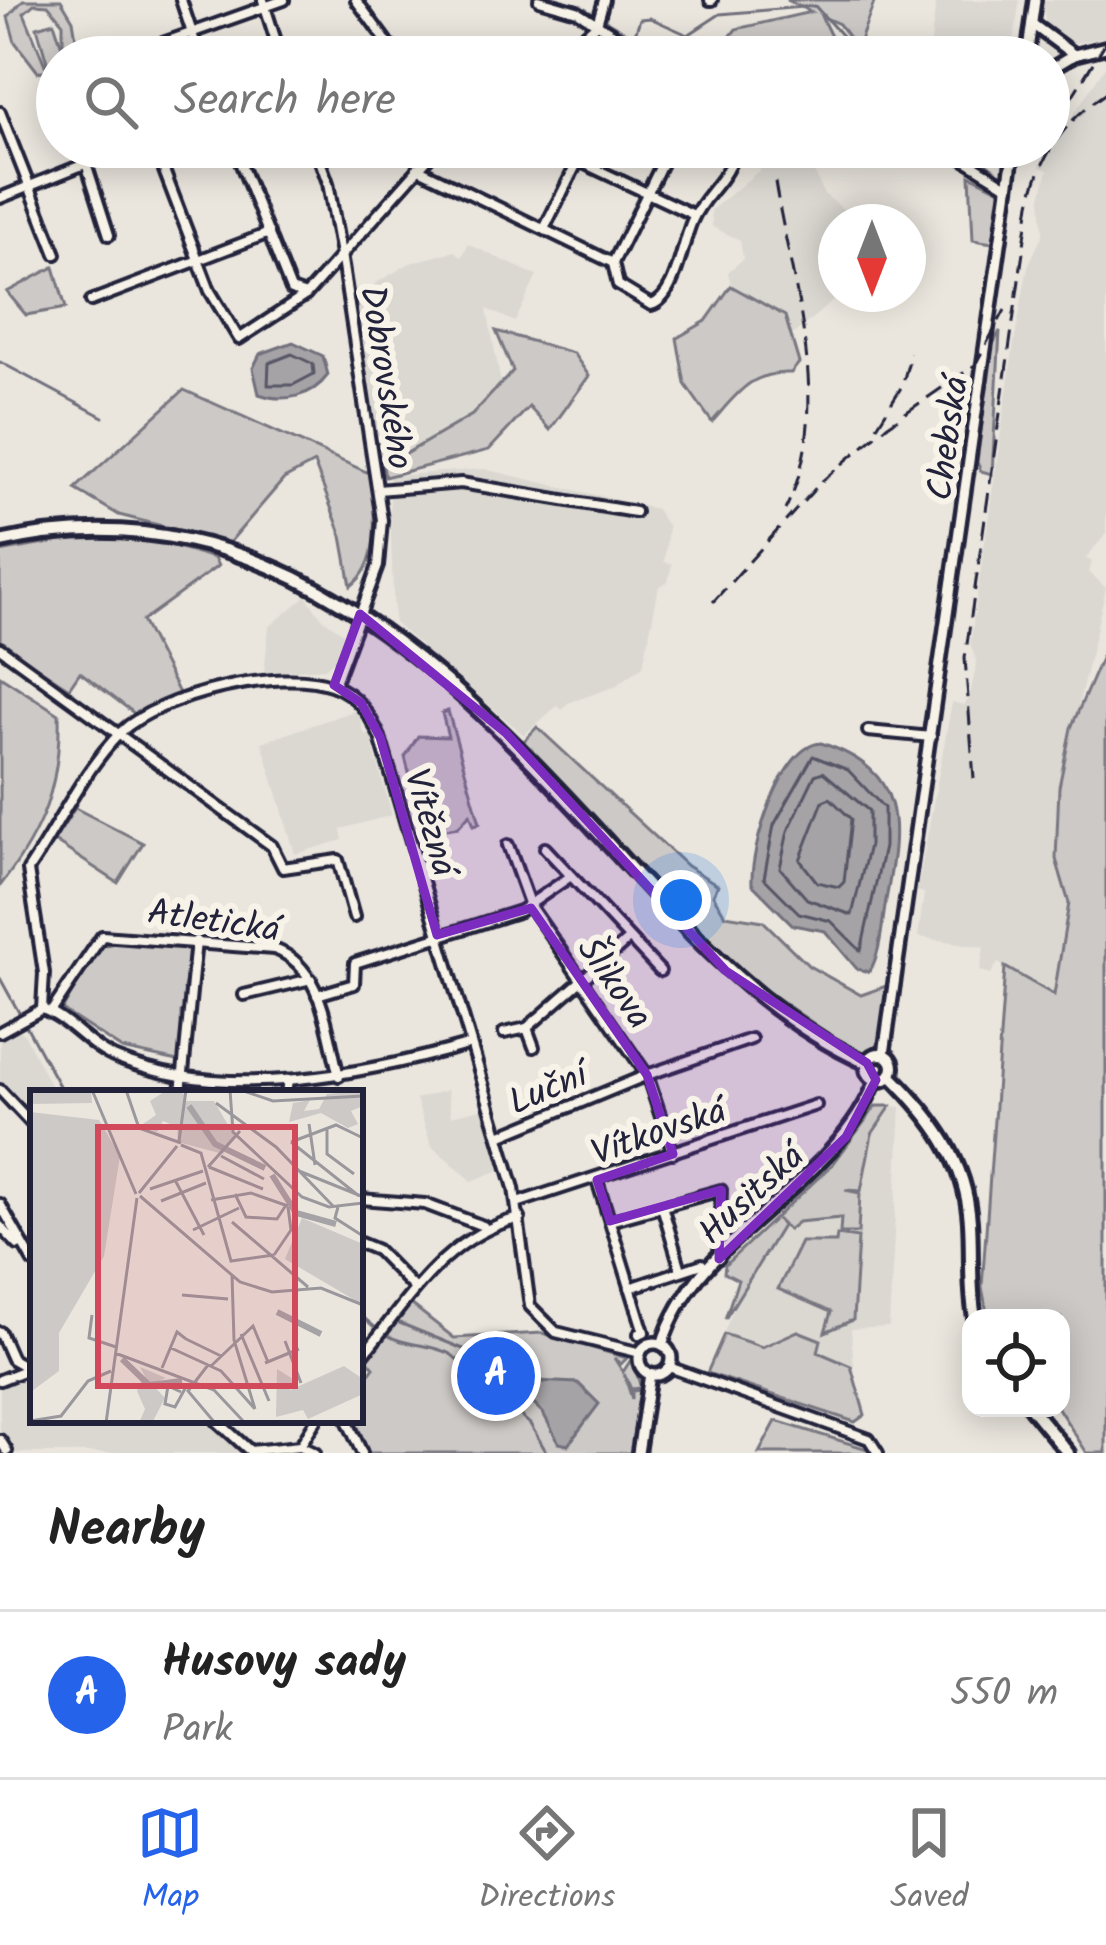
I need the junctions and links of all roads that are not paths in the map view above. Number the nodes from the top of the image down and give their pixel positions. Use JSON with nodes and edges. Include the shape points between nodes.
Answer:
{"nodes":[{"id":1,"x":181,"y":0,"type":"edge"},
{"id":2,"x":284,"y":0,"type":"edge"},
{"id":3,"x":356,"y":0,"type":"edge"},
{"id":4,"x":539,"y":0,"type":"edge"},
{"id":5,"x":1035,"y":0,"type":"edge"},
{"id":6,"x":264,"y":4,"type":"edge"},
{"id":7,"x":603,"y":11,"type":"edge"},
{"id":8,"x":1032,"y":24,"type":"junction"},
{"id":9,"x":192,"y":33,"type":"junction"},
{"id":10,"x":183,"y":36,"type":"edge"},
{"id":11,"x":193,"y":36,"type":"edge"},
{"id":12,"x":274,"y":36,"type":"edge"},
{"id":13,"x":383,"y":36,"type":"edge"},
{"id":14,"x":580,"y":36,"type":"edge"},
{"id":15,"x":628,"y":36,"type":"edge"},
{"id":16,"x":1030,"y":36,"type":"edge"},
{"id":17,"x":1048,"y":36,"type":"edge"},
{"id":18,"x":1106,"y":47,"type":"edge"},
{"id":19,"x":1070,"y":52,"type":"edge"},
{"id":20,"x":1074,"y":55,"type":"junction"},
{"id":21,"x":1070,"y":57,"type":"edge"},
{"id":22,"x":0,"y":112,"type":"edge"},
{"id":23,"x":74,"y":168,"type":"edge"},
{"id":24,"x":88,"y":168,"type":"edge"},
{"id":25,"x":163,"y":168,"type":"edge"},
{"id":26,"x":242,"y":168,"type":"edge"},
{"id":27,"x":323,"y":168,"type":"edge"},
{"id":28,"x":416,"y":168,"type":"joint"},
{"id":29,"x":574,"y":168,"type":"edge"},
{"id":30,"x":595,"y":168,"type":"edge"},
{"id":31,"x":660,"y":168,"type":"edge"},
{"id":32,"x":730,"y":168,"type":"edge"},
{"id":33,"x":978,"y":168,"type":"edge"},
{"id":34,"x":1011,"y":168,"type":"edge"},
{"id":35,"x":27,"y":187,"type":"junction"},
{"id":36,"x":1009,"y":187,"type":"junction"},
{"id":37,"x":649,"y":193,"type":"junction"},
{"id":38,"x":0,"y":198,"type":"edge"},
{"id":39,"x":694,"y":215,"type":"junction"},
{"id":40,"x":544,"y":230,"type":"junction"},
{"id":41,"x":268,"y":233,"type":"junction"},
{"id":42,"x":109,"y":236,"type":"dead end"},
{"id":43,"x":56,"y":254,"type":"dead end"},
{"id":44,"x":196,"y":259,"type":"junction"},
{"id":45,"x":342,"y":260,"type":"junction"},
{"id":46,"x":614,"y":263,"type":"junction"},
{"id":47,"x":306,"y":295,"type":"junction"},
{"id":48,"x":91,"y":302,"type":"dead end"},
{"id":49,"x":378,"y":490,"type":"junction"},
{"id":50,"x":635,"y":512,"type":"dead end"},
{"id":51,"x":0,"y":542,"type":"edge"},
{"id":52,"x":360,"y":614,"type":"junction"},
{"id":53,"x":0,"y":649,"type":"edge"},
{"id":54,"x":334,"y":686,"type":"junction"},
{"id":55,"x":868,"y":731,"type":"dead end"},
{"id":56,"x":118,"y":735,"type":"junction"},
{"id":57,"x":931,"y":736,"type":"junction"},
{"id":58,"x":508,"y":844,"type":"dead end"},
{"id":59,"x":545,"y":848,"type":"dead end"},
{"id":60,"x":571,"y":876,"type":"junction"},
{"id":61,"x":530,"y":907,"type":"junction"},
{"id":62,"x":355,"y":917,"type":"dead end"},
{"id":63,"x":437,"y":935,"type":"junction"},
{"id":64,"x":629,"y":939,"type":"junction"},
{"id":65,"x":196,"y":941,"type":"junction"},
{"id":66,"x":660,"y":971,"type":"dead end"},
{"id":67,"x":310,"y":979,"type":"junction"},
{"id":68,"x":583,"y":981,"type":"junction"},
{"id":69,"x":244,"y":995,"type":"dead end"},
{"id":70,"x":316,"y":995,"type":"junction"},
{"id":71,"x":46,"y":1011,"type":"junction"},
{"id":72,"x":527,"y":1028,"type":"junction"},
{"id":73,"x":0,"y":1032,"type":"edge"},
{"id":74,"x":504,"y":1033,"type":"dead end"},
{"id":75,"x":751,"y":1040,"type":"dead end"},
{"id":76,"x":471,"y":1044,"type":"junction"},
{"id":77,"x":534,"y":1047,"type":"dead end"},
{"id":78,"x":884,"y":1054,"type":"junction"},
{"id":79,"x":867,"y":1063,"type":"junction"},
{"id":80,"x":182,"y":1073,"type":"junction"},
{"id":81,"x":647,"y":1075,"type":"junction"},
{"id":82,"x":890,"y":1075,"type":"junction"},
{"id":83,"x":339,"y":1076,"type":"junction"},
{"id":84,"x":288,"y":1080,"type":"junction"},
{"id":85,"x":876,"y":1080,"type":"junction"},
{"id":86,"x":0,"y":1090,"type":"edge"},
{"id":87,"x":181,"y":1090,"type":"edge"},
{"id":88,"x":286,"y":1090,"type":"edge"},
{"id":89,"x":816,"y":1106,"type":"dead end"},
{"id":90,"x":30,"y":1122,"type":"edge"},
{"id":91,"x":499,"y":1136,"type":"junction"},
{"id":92,"x":673,"y":1153,"type":"junction"},
{"id":93,"x":597,"y":1180,"type":"junction"},
{"id":94,"x":363,"y":1199,"type":"edge"},
{"id":95,"x":517,"y":1203,"type":"junction"},
{"id":96,"x":0,"y":1204,"type":"edge"},
{"id":97,"x":662,"y":1206,"type":"junction"},
{"id":98,"x":520,"y":1218,"type":"junction"},
{"id":99,"x":610,"y":1221,"type":"junction"},
{"id":100,"x":0,"y":1226,"type":"edge"},
{"id":101,"x":484,"y":1227,"type":"junction"},
{"id":102,"x":363,"y":1245,"type":"edge"},
{"id":103,"x":23,"y":1250,"type":"junction"},
{"id":104,"x":30,"y":1258,"type":"edge"},
{"id":105,"x":718,"y":1259,"type":"junction"},
{"id":106,"x":702,"y":1264,"type":"dead end"},
{"id":107,"x":681,"y":1270,"type":"junction"},
{"id":108,"x":413,"y":1287,"type":"junction"},
{"id":109,"x":630,"y":1288,"type":"junction"},
{"id":110,"x":975,"y":1309,"type":"edge"},
{"id":111,"x":0,"y":1332,"type":"edge"},
{"id":112,"x":639,"y":1334,"type":"dead end"},
{"id":113,"x":662,"y":1345,"type":"junction"},
{"id":114,"x":640,"y":1352,"type":"junction"},
{"id":115,"x":363,"y":1355,"type":"edge"},
{"id":116,"x":669,"y":1367,"type":"junction"},
{"id":117,"x":30,"y":1370,"type":"edge"},
{"id":118,"x":650,"y":1374,"type":"junction"},
{"id":119,"x":0,"y":1381,"type":"edge"},
{"id":120,"x":1038,"y":1417,"type":"edge"},
{"id":121,"x":219,"y":1423,"type":"edge"},
{"id":122,"x":314,"y":1423,"type":"edge"},
{"id":123,"x":348,"y":1423,"type":"edge"},
{"id":124,"x":0,"y":1440,"type":"edge"},
{"id":125,"x":299,"y":1446,"type":"junction"},
{"id":126,"x":877,"y":1449,"type":"edge"},
{"id":127,"x":8,"y":1451,"type":"edge"},
{"id":128,"x":315,"y":1453,"type":"edge"},
{"id":129,"x":362,"y":1453,"type":"edge"},
{"id":130,"x":638,"y":1453,"type":"edge"},
{"id":131,"x":1068,"y":1453,"type":"edge"}],
"edges":[{"from":1,"to":9,"type":"street"},
{"from":2,"to":6,"type":"street"},
{"from":3,"to":13,"type":"street"},
{"from":4,"to":7,"type":"street"},
{"from":5,"to":8,"type":"street"},
{"from":6,"to":9,"type":"street"},
{"from":6,"to":12,"type":"street"},
{"from":7,"to":14,"type":"street"},
{"from":7,"to":15,"type":"street"},
{"from":8,"to":16,"type":"street"},
{"from":8,"to":17,"type":"street"},
{"from":9,"to":10,"type":"street"},
{"from":9,"to":11,"type":"street"},
{"from":18,"to":20,"type":"street"},
{"from":19,"to":20,"type":"street"},
{"from":20,"to":21,"type":"street"},
{"from":22,"to":35,"type":"street"},
{"from":23,"to":35,"type":"street"},
{"from":24,"to":42,"type":"street"},
{"from":25,"to":44,"type":"street"},
{"from":26,"to":41,"type":"street"},
{"from":27,"to":45,"type":"street","name":"Dobrovského"},
{"from":28,"to":40,"type":"street"},
{"from":28,"to":45,"type":"street"},
{"from":29,"to":40,"type":"street"},
{"from":30,"to":37,"type":"street"},
{"from":31,"to":37,"type":"street"},
{"from":32,"to":39,"type":"street"},
{"from":33,"to":36,"type":"street"},
{"from":34,"to":36,"type":"street","name":"Chebská"},
{"from":35,"to":38,"type":"street"},
{"from":35,"to":43,"type":"street"},
{"from":36,"to":57,"type":"street","name":"Chebská"},
{"from":37,"to":39,"type":"street"},
{"from":37,"to":46,"type":"street"},
{"from":39,"to":46,"type":"street","via":[[661,302],[651,305],[618,285]]},
{"from":40,"to":46,"type":"street"},
{"from":41,"to":44,"type":"street"},
{"from":41,"to":47,"type":"street","via":[[291,290]]},
{"from":44,"to":47,"type":"street","via":[[239,339]]},
{"from":44,"to":48,"type":"street"},
{"from":45,"to":47,"type":"street"},
{"from":45,"to":49,"type":"street","name":"Dobrovského"},
{"from":49,"to":50,"type":"street","via":[[461,483]]},
{"from":49,"to":52,"type":"street","name":"Dobrovského","via":[[382,550]]},
{"from":51,"to":52,"type":"main road","via":[[84,527],[164,534],[233,552]]},
{"from":52,"to":54,"type":"street","name":"Dobrovského"},
{"from":52,"to":79,"type":"main road","via":[[506,733],[726,970]]},
{"from":53,"to":56,"type":"street"},
{"from":54,"to":56,"type":"street","via":[[298,681],[212,691]]},
{"from":54,"to":63,"type":"street","name":"Vítězná","via":[[361,703],[380,736]]},
{"from":55,"to":57,"type":"street"},
{"from":56,"to":62,"type":"street","via":[[272,846],[283,868],[338,860]]},
{"from":56,"to":71,"type":"street","via":[[26,874]]},
{"from":57,"to":78,"type":"street","name":"Chebská"},
{"from":58,"to":61,"type":"street","name":"Šlikova"},
{"from":59,"to":60,"type":"street"},
{"from":60,"to":61,"type":"street"},
{"from":60,"to":64,"type":"street"},
{"from":61,"to":63,"type":"street"},
{"from":61,"to":68,"type":"street","name":"Šlikova"},
{"from":63,"to":70,"type":"street","via":[[355,964],[357,982]]},
{"from":63,"to":76,"type":"street","name":"Vítězná"},
{"from":64,"to":66,"type":"street"},
{"from":64,"to":68,"type":"street"},
{"from":65,"to":67,"type":"street","name":"Atletická","via":[[280,951]]},
{"from":65,"to":71,"type":"street","name":"Atletická","via":[[102,935]]},
{"from":65,"to":80,"type":"street"},
{"from":67,"to":69,"type":"street"},
{"from":67,"to":70,"type":"street","name":"Atletická"},
{"from":68,"to":72,"type":"street"},
{"from":68,"to":81,"type":"street","name":"Šlikova"},
{"from":70,"to":83,"type":"street","name":"Atletická"},
{"from":71,"to":73,"type":"street","via":[[29,1012]]},
{"from":71,"to":80,"type":"street","via":[[108,1055]]},
{"from":72,"to":74,"type":"street"},
{"from":72,"to":77,"type":"street"},
{"from":75,"to":81,"type":"street","name":"Luční"},
{"from":76,"to":83,"type":"street"},
{"from":76,"to":91,"type":"street","name":"Vítězná"},
{"from":78,"to":79,"type":"main road"},
{"from":78,"to":82,"type":"main road"},
{"from":79,"to":85,"type":"main road"},
{"from":80,"to":84,"type":"street"},
{"from":80,"to":87,"type":"street"},
{"from":81,"to":91,"type":"street","name":"Luční"},
{"from":81,"to":92,"type":"street","name":"Šlikova"},
{"from":82,"to":85,"type":"main road"},
{"from":82,"to":110,"type":"main road","via":[[931,1118],[959,1167]]},
{"from":83,"to":84,"type":"street"},
{"from":84,"to":88,"type":"street"},
{"from":85,"to":105,"type":"street","name":"Husitská","via":[[846,1137]]},
{"from":86,"to":90,"type":"street"},
{"from":89,"to":92,"type":"street","name":"Vítkovská"},
{"from":91,"to":95,"type":"street","name":"Vítězná"},
{"from":92,"to":93,"type":"street","name":"Vítkovská"},
{"from":93,"to":95,"type":"street","name":"Vítkovská"},
{"from":93,"to":99,"type":"street"},
{"from":94,"to":101,"type":"street","via":[[415,1202]]},
{"from":95,"to":98,"type":"street","name":"Vítězná"},
{"from":96,"to":103,"type":"street"},
{"from":97,"to":99,"type":"street"},
{"from":97,"to":105,"type":"street","via":[[722,1190]]},
{"from":97,"to":107,"type":"street"},
{"from":98,"to":101,"type":"street"},
{"from":98,"to":114,"type":"street","name":"Vítězná","via":[[525,1294],[536,1316],[566,1336]]},
{"from":99,"to":109,"type":"street"},
{"from":100,"to":103,"type":"street"},
{"from":101,"to":108,"type":"street"},
{"from":102,"to":108,"type":"street"},
{"from":103,"to":104,"type":"street"},
{"from":105,"to":113,"type":"street","name":"Husitská","via":[[675,1313]]},
{"from":106,"to":107,"type":"street"},
{"from":107,"to":109,"type":"street"},
{"from":108,"to":115,"type":"street"},
{"from":109,"to":112,"type":"street"},
{"from":111,"to":117,"type":"street","via":[[12,1359]]},
{"from":113,"to":114,"type":"street"},
{"from":113,"to":116,"type":"street"},
{"from":114,"to":118,"type":"street"},
{"from":116,"to":118,"type":"street"},
{"from":116,"to":126,"type":"street"},
{"from":117,"to":119,"type":"street"},
{"from":118,"to":130,"type":"street"},
{"from":120,"to":131,"type":"main road"},
{"from":121,"to":125,"type":"street","via":[[250,1451]]},
{"from":122,"to":125,"type":"street"},
{"from":123,"to":129,"type":"street"},
{"from":124,"to":127,"type":"street"},
{"from":125,"to":128,"type":"street"}]}
